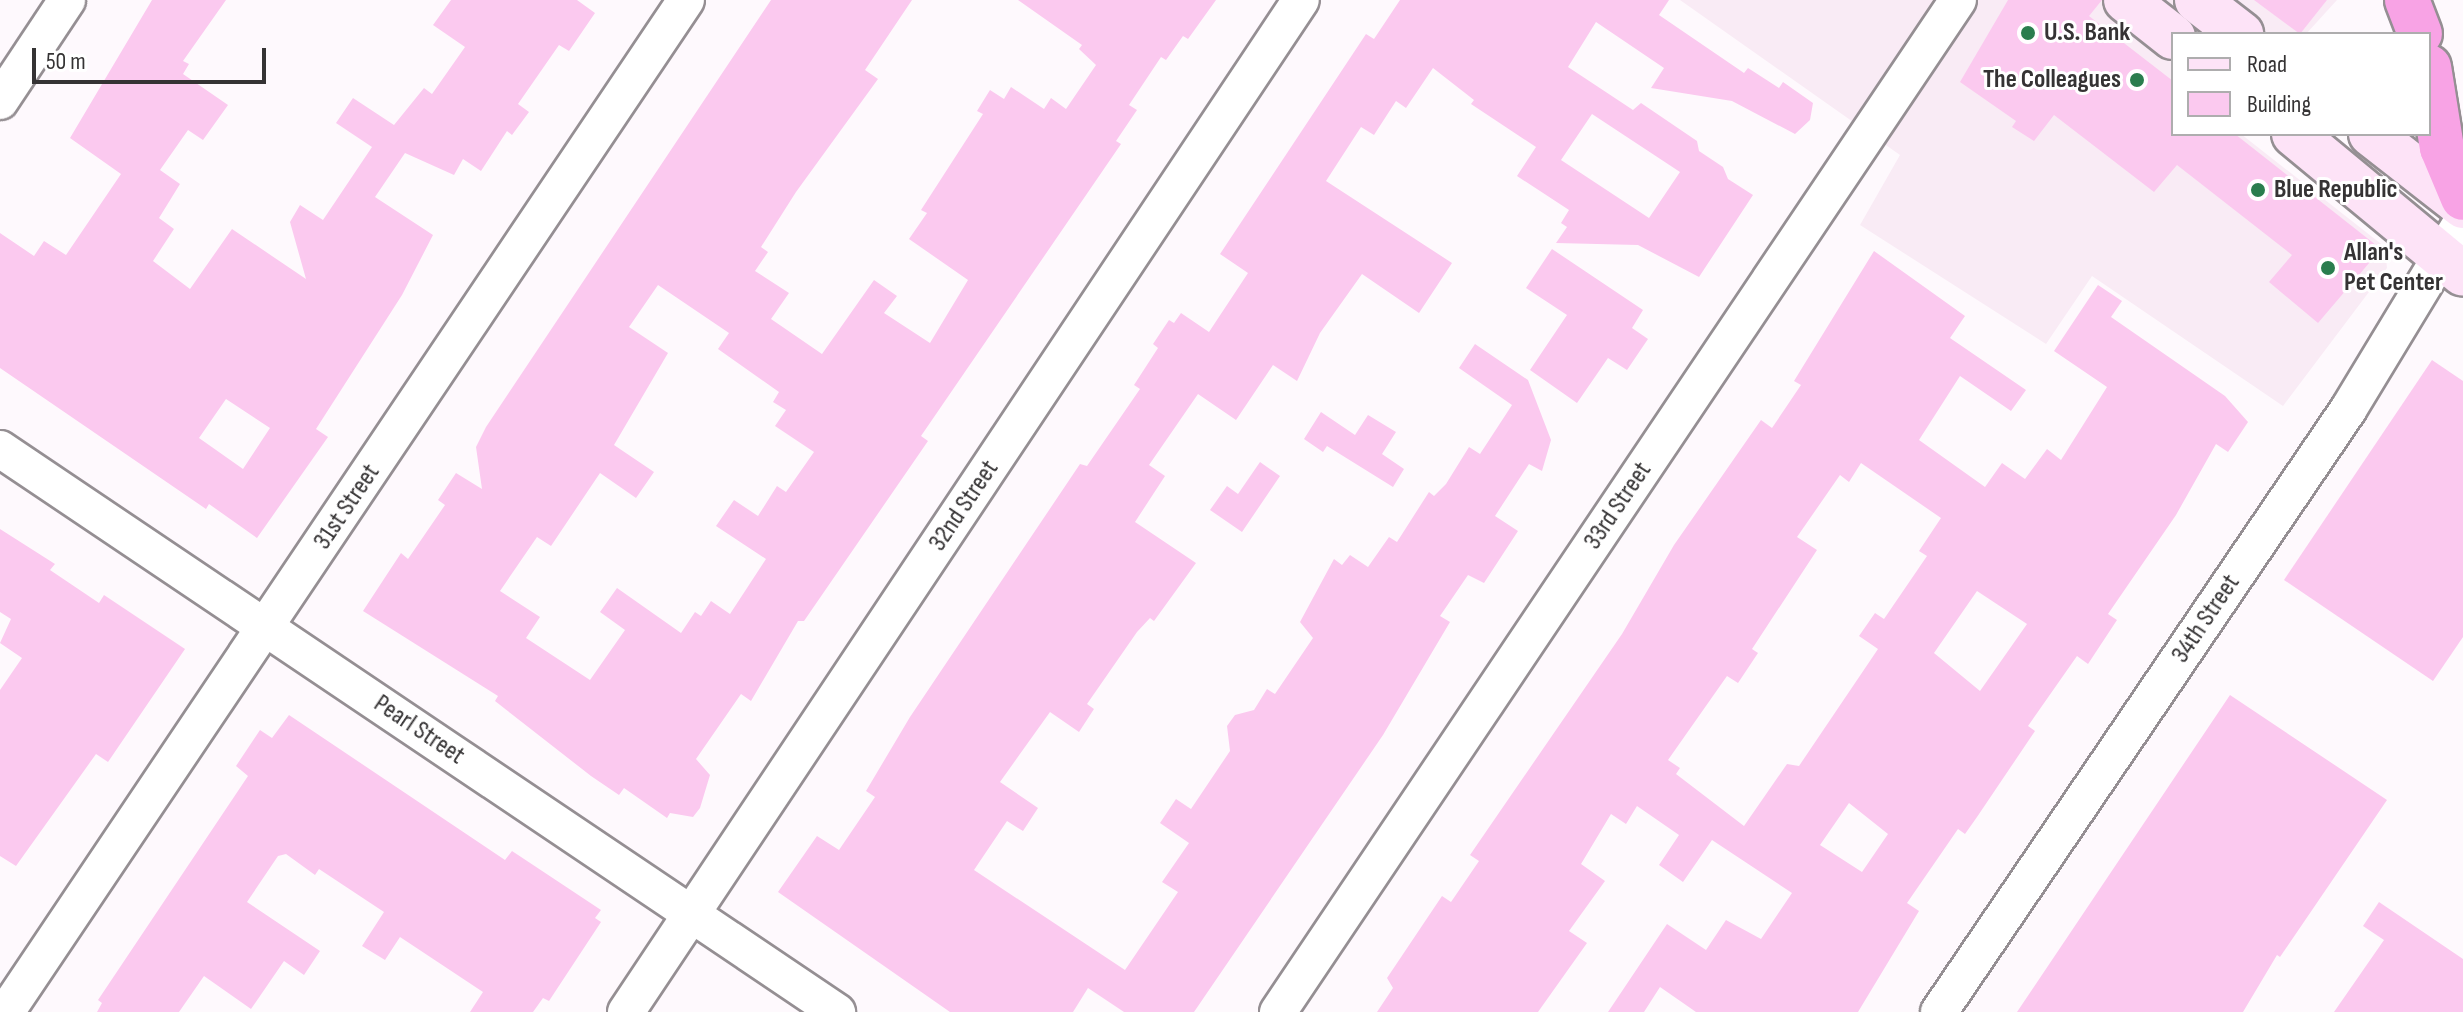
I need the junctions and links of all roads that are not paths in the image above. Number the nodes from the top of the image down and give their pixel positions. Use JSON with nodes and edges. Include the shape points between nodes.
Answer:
{"nodes":[{"id":1,"x":67,"y":0,"type":"edge"},
{"id":2,"x":686,"y":0,"type":"edge"},
{"id":3,"x":1301,"y":0,"type":"edge"},
{"id":4,"x":1958,"y":0,"type":"edge"},
{"id":5,"x":2126,"y":0,"type":"edge"},
{"id":6,"x":2197,"y":0,"type":"edge"},
{"id":7,"x":2407,"y":0,"type":"edge"},
{"id":8,"x":2238,"y":32,"type":"edge"},
{"id":9,"x":2405,"y":32,"type":"edge"},
{"id":10,"x":2419,"y":32,"type":"edge"},
{"id":11,"x":2171,"y":35,"type":"edge"},
{"id":12,"x":2431,"y":79,"type":"edge"},
{"id":13,"x":0,"y":101,"type":"edge"},
{"id":14,"x":2297,"y":136,"type":"edge"},
{"id":15,"x":2374,"y":136,"type":"edge"},
{"id":16,"x":2463,"y":198,"type":"edge"},
{"id":17,"x":2463,"y":206,"type":"edge"},
{"id":18,"x":2456,"y":250,"type":"edge"},
{"id":19,"x":0,"y":449,"type":"edge"},
{"id":20,"x":267,"y":628,"type":"junction"},
{"id":21,"x":692,"y":914,"type":"junction"},
{"id":22,"x":6,"y":1012,"type":"edge"},
{"id":23,"x":626,"y":1012,"type":"edge"},
{"id":24,"x":837,"y":1012,"type":"edge"},
{"id":25,"x":1278,"y":1012,"type":"edge"},
{"id":26,"x":1939,"y":1012,"type":"edge"}],
"edges":[{"from":1,"to":13,"type":"street"},
{"from":2,"to":20,"type":"street","name":"31st Street"},
{"from":3,"to":21,"type":"street","name":"32nd Street"},
{"from":4,"to":25,"type":"street","name":"33rd Street"},
{"from":5,"to":11,"type":"main road"},
{"from":6,"to":8,"type":"main road"},
{"from":7,"to":9,"type":"highway"},
{"from":7,"to":10,"type":"highway"},
{"from":12,"to":16,"type":"highway","via":[[2442,148]]},
{"from":14,"to":18,"type":"main road"},
{"from":15,"to":17,"type":"main road"},
{"from":18,"to":26,"type":"street","name":"34th Street"},
{"from":19,"to":20,"type":"street","name":"Pearl Street"},
{"from":20,"to":21,"type":"street","name":"Pearl Street"},
{"from":20,"to":22,"type":"street","name":"31st Street"},
{"from":21,"to":23,"type":"street","name":"32nd Street"},
{"from":21,"to":24,"type":"street","name":"Pearl Street"}]}
